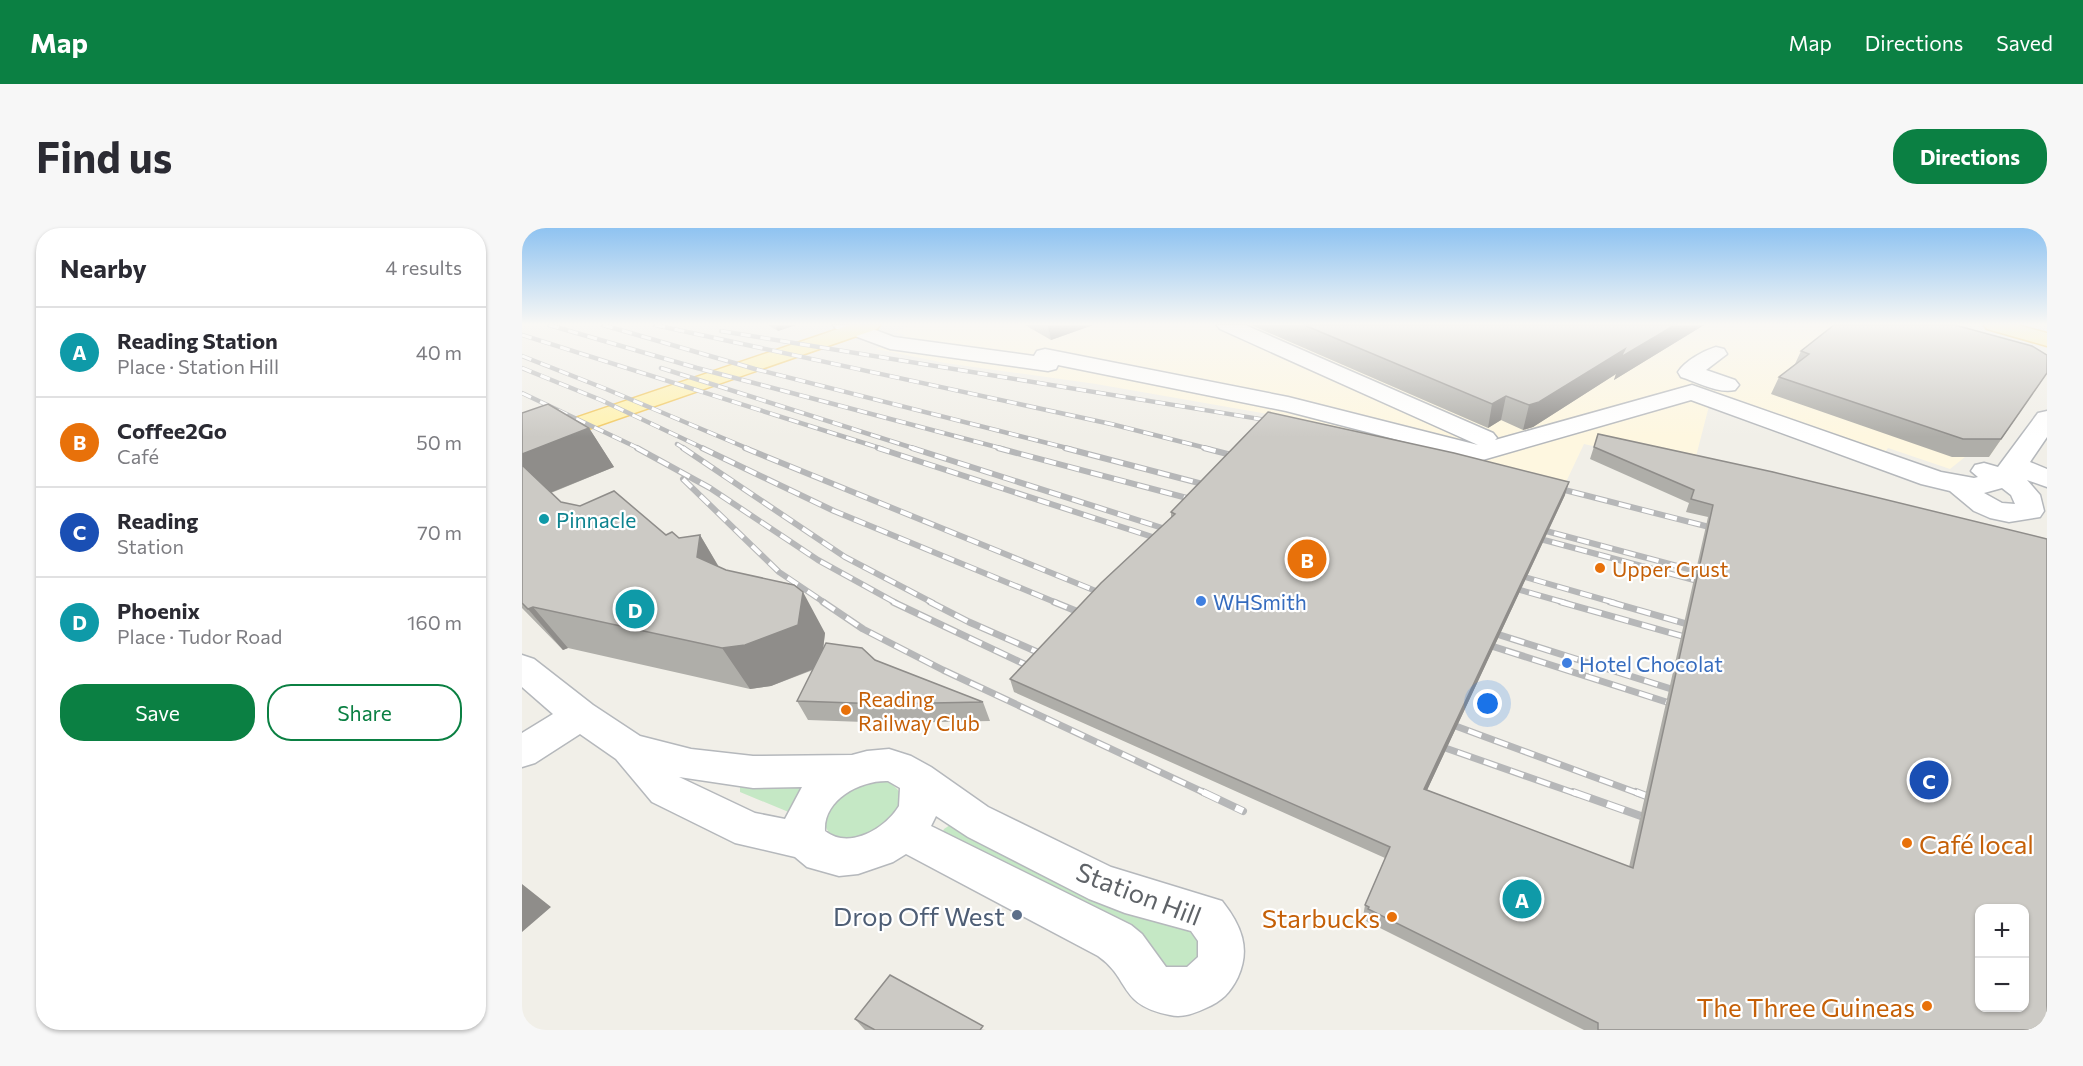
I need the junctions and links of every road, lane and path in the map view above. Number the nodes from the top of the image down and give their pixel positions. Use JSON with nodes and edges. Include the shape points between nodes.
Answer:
{"nodes":[{"id":1,"x":747,"y":362,"type":"edge"},
{"id":2,"x":1059,"y":362,"type":"edge"},
{"id":3,"x":1312,"y":362,"type":"edge"},
{"id":4,"x":1703,"y":362,"type":"edge"},
{"id":5,"x":2047,"y":418,"type":"edge"},
{"id":6,"x":525,"y":435,"type":"edge"},
{"id":7,"x":1501,"y":446,"type":"junction"},
{"id":8,"x":2010,"y":471,"type":"junction"},
{"id":9,"x":2047,"y":479,"type":"edge"},
{"id":10,"x":1961,"y":486,"type":"junction"},
{"id":11,"x":522,"y":668,"type":"edge"},
{"id":12,"x":580,"y":715,"type":"junction"},
{"id":13,"x":630,"y":748,"type":"junction"},
{"id":14,"x":522,"y":753,"type":"edge"},
{"id":15,"x":853,"y":771,"type":"junction"},
{"id":16,"x":916,"y":780,"type":"junction"},
{"id":17,"x":902,"y":832,"type":"junction"},
{"id":18,"x":808,"y":841,"type":"junction"}],
"edges":[{"from":1,"to":6,"type":"main road"},
{"from":2,"to":7,"type":"street","via":[[1288,404],[1479,453]]},
{"from":3,"to":7,"type":"street"},
{"from":4,"to":8,"type":"street","via":[[1689,372],[1953,462]]},
{"from":5,"to":8,"type":"street"},
{"from":7,"to":10,"type":"street","via":[[1692,392]]},
{"from":8,"to":9,"type":"street"},
{"from":8,"to":10,"type":"street","via":[[1994,484]]},
{"from":8,"to":10,"type":"street","via":[[2026,494],[2030,511],[2008,513],[1984,507]]},
{"from":11,"to":12,"type":"street","name":"Station Hill"},
{"from":12,"to":13,"type":"street","name":"Station Hill"},
{"from":12,"to":14,"type":"street"},
{"from":13,"to":15,"type":"street","name":"Station Hill","via":[[691,765],[753,772]]},
{"from":13,"to":18,"type":"street","name":"Station Hill","via":[[666,790],[750,830]]},
{"from":15,"to":16,"type":"street","name":"Station Hill","via":[[890,765],[906,770]]},
{"from":15,"to":18,"type":"street","name":"Station Hill","via":[[818,794],[808,810]]},
{"from":16,"to":17,"type":"street","name":"Station Hill","via":[[921,793],[919,808]]},
{"from":16,"to":17,"type":"street","name":"Station Hill","via":[[966,815],[1114,889],[1206,916],[1223,941],[1216,973],[1203,985],[1186,992],[1169,992],[1153,986],[1121,945],[959,858]]},
{"from":17,"to":18,"type":"street","name":"Station Hill","via":[[876,850],[854,857],[834,857],[818,851]]}]}
